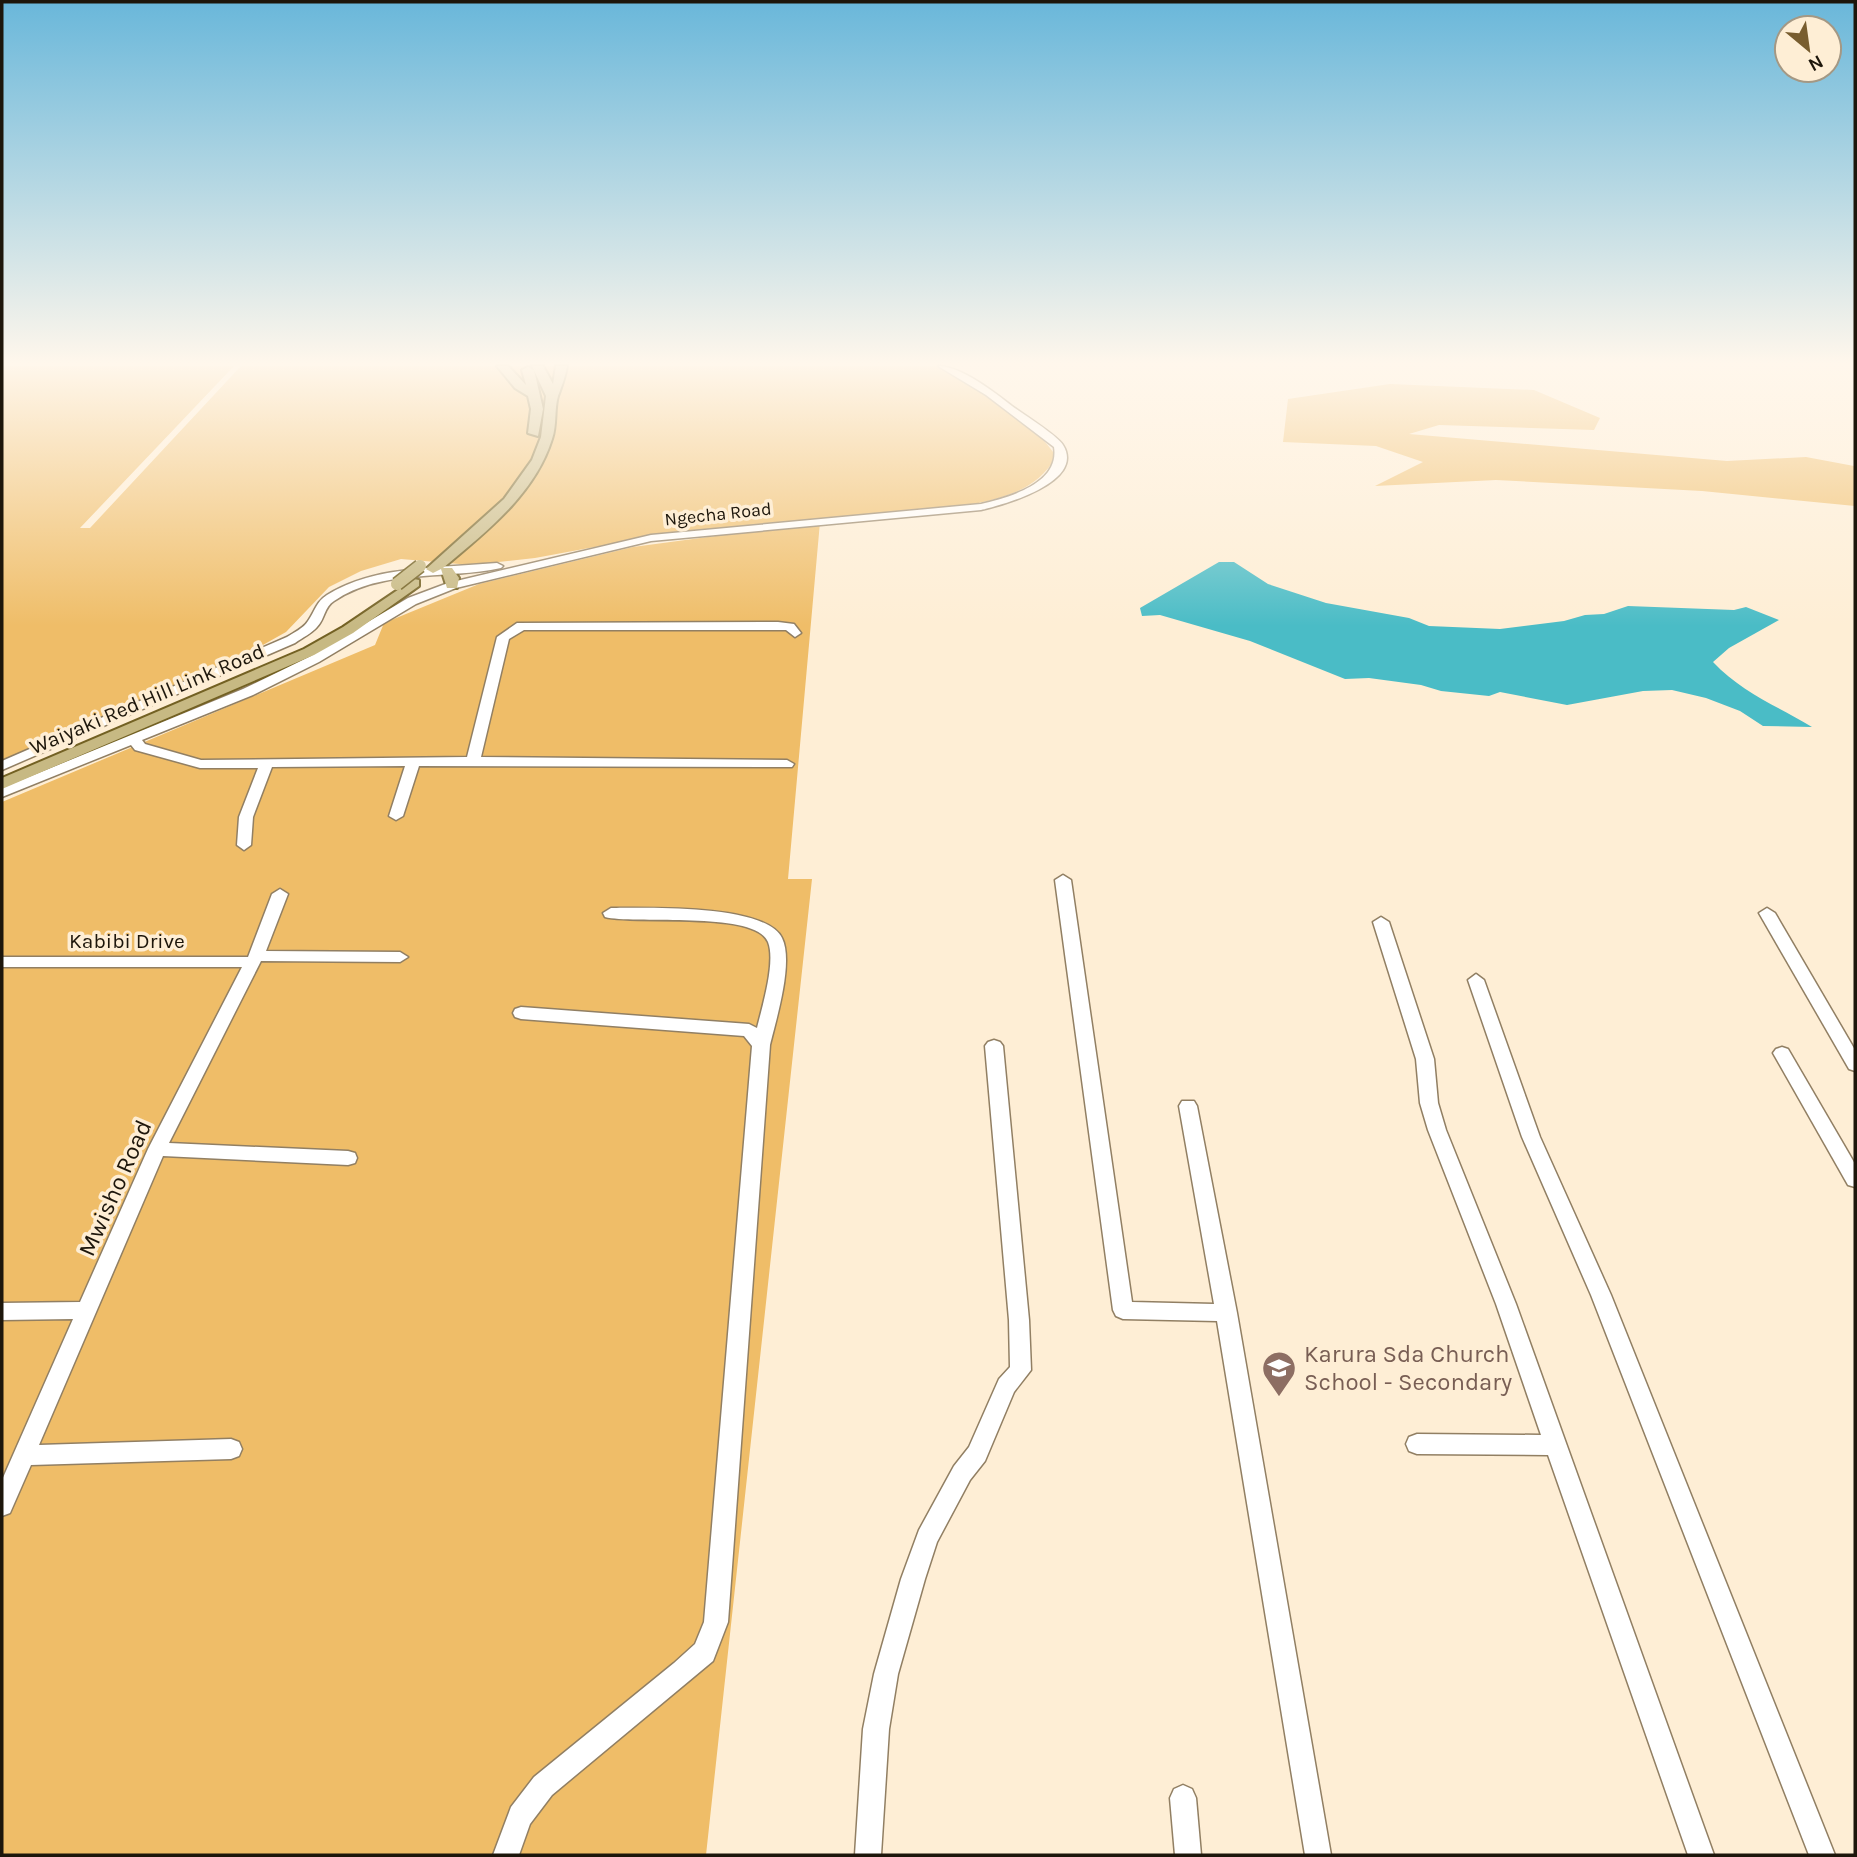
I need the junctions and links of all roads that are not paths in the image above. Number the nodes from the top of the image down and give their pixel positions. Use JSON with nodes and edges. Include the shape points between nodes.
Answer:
{"nodes":[{"id":1,"x":527,"y":453,"type":"edge"},
{"id":2,"x":541,"y":453,"type":"edge"},
{"id":3,"x":1062,"y":453,"type":"edge"},
{"id":4,"x":438,"y":573,"type":"junction"},
{"id":5,"x":795,"y":633,"type":"dead end"},
{"id":6,"x":301,"y":651,"type":"junction"},
{"id":7,"x":133,"y":739,"type":"junction"},
{"id":8,"x":472,"y":761,"type":"junction"},
{"id":9,"x":413,"y":763,"type":"junction"},
{"id":10,"x":266,"y":764,"type":"junction"},
{"id":11,"x":787,"y":764,"type":"dead end"},
{"id":12,"x":2,"y":766,"type":"edge"},
{"id":13,"x":2,"y":774,"type":"edge"},
{"id":14,"x":2,"y":784,"type":"edge"},
{"id":15,"x":2,"y":793,"type":"edge"},
{"id":16,"x":397,"y":816,"type":"dead end"},
{"id":17,"x":244,"y":845,"type":"dead end"},
{"id":18,"x":1063,"y":880,"type":"dead end"},
{"id":19,"x":280,"y":894,"type":"dead end"},
{"id":20,"x":611,"y":913,"type":"dead end"},
{"id":21,"x":1767,"y":913,"type":"dead end"},
{"id":22,"x":1381,"y":922,"type":"dead end"},
{"id":23,"x":400,"y":957,"type":"dead end"},
{"id":24,"x":255,"y":959,"type":"junction"},
{"id":25,"x":2,"y":962,"type":"edge"},
{"id":26,"x":1476,"y":980,"type":"dead end"},
{"id":27,"x":521,"y":1013,"type":"dead end"},
{"id":28,"x":761,"y":1045,"type":"junction"},
{"id":29,"x":994,"y":1046,"type":"dead end"},
{"id":30,"x":1782,"y":1053,"type":"dead end"},
{"id":31,"x":1855,"y":1065,"type":"edge"},
{"id":32,"x":1188,"y":1106,"type":"dead end"},
{"id":33,"x":157,"y":1149,"type":"junction"},
{"id":34,"x":348,"y":1158,"type":"dead end"},
{"id":35,"x":1855,"y":1180,"type":"edge"},
{"id":36,"x":89,"y":1310,"type":"junction"},
{"id":37,"x":2,"y":1311,"type":"edge"},
{"id":38,"x":1227,"y":1313,"type":"junction"},
{"id":39,"x":1417,"y":1444,"type":"dead end"},
{"id":40,"x":1555,"y":1445,"type":"junction"},
{"id":41,"x":231,"y":1449,"type":"dead end"},
{"id":42,"x":25,"y":1455,"type":"junction"},
{"id":43,"x":2,"y":1505,"type":"edge"},
{"id":44,"x":1183,"y":1798,"type":"dead end"},
{"id":45,"x":506,"y":1855,"type":"edge"},
{"id":46,"x":868,"y":1855,"type":"edge"},
{"id":47,"x":1188,"y":1855,"type":"edge"},
{"id":48,"x":1318,"y":1855,"type":"edge"},
{"id":49,"x":1701,"y":1855,"type":"edge"},
{"id":50,"x":1822,"y":1855,"type":"edge"}],
"edges":[{"from":1,"to":4,"type":"main road","via":[[516,476]]},
{"from":2,"to":4,"type":"main road","via":[[526,480]]},
{"from":3,"to":4,"type":"street","name":"Ngecha Road","via":[[1060,463],[1044,482],[1024,495],[981,507],[676,535]]},
{"from":4,"to":6,"type":"main road","via":[[414,583],[348,630]]},
{"from":4,"to":6,"type":"main road","bridge":true,"via":[[397,584]]},
{"from":4,"to":7,"type":"street","name":"Ngecha Road","via":[[412,601],[335,648],[269,682]]},
{"from":4,"to":12,"type":"street","name":"Ngecha Road","via":[[379,578],[346,588],[321,606],[313,625],[291,640]]},
{"from":5,"to":8,"type":"street","via":[[790,627],[778,626],[521,626],[503,637]]},
{"from":6,"to":13,"type":"main road","name":"Waiyaki Red Hill Link Road"},
{"from":6,"to":14,"type":"main road","name":"Waiyaki Red Hill Link Road"},
{"from":7,"to":10,"type":"street","via":[[140,747],[189,763]]},
{"from":7,"to":15,"type":"street","name":"Ngecha Road"},
{"from":8,"to":9,"type":"street"},
{"from":8,"to":11,"type":"street"},
{"from":9,"to":10,"type":"street"},
{"from":9,"to":16,"type":"street"},
{"from":10,"to":17,"type":"street","via":[[246,817]]},
{"from":18,"to":38,"type":"street","via":[[1123,1310]]},
{"from":19,"to":24,"type":"street","name":"Mwisho Road"},
{"from":20,"to":28,"type":"street","via":[[730,919],[772,933],[777,942],[775,979]]},
{"from":21,"to":31,"type":"street"},
{"from":22,"to":40,"type":"street","via":[[1425,1059],[1437,1130],[1506,1304]]},
{"from":23,"to":24,"type":"street","name":"Kabibi Drive"},
{"from":24,"to":25,"type":"street","name":"Kabibi Drive"},
{"from":24,"to":33,"type":"street","name":"Mwisho Road"},
{"from":26,"to":50,"type":"street","via":[[1531,1137],[1601,1295]]},
{"from":27,"to":28,"type":"street","via":[[748,1030]]},
{"from":28,"to":45,"type":"street","via":[[716,1622],[704,1652],[683,1672],[543,1786],[520,1816]]},
{"from":29,"to":46,"type":"street","via":[[1021,1370],[1006,1386],[977,1454],[927,1538],[909,1591],[876,1729]]},
{"from":30,"to":35,"type":"street"},
{"from":32,"to":38,"type":"street"},
{"from":33,"to":34,"type":"street"},
{"from":33,"to":36,"type":"street","name":"Mwisho Road"},
{"from":36,"to":37,"type":"street"},
{"from":36,"to":42,"type":"street","name":"Mwisho Road"},
{"from":38,"to":48,"type":"street"},
{"from":39,"to":40,"type":"street"},
{"from":40,"to":49,"type":"street"},
{"from":41,"to":42,"type":"street"},
{"from":42,"to":43,"type":"street","name":"Mwisho Road"},
{"from":44,"to":47,"type":"street"}]}
